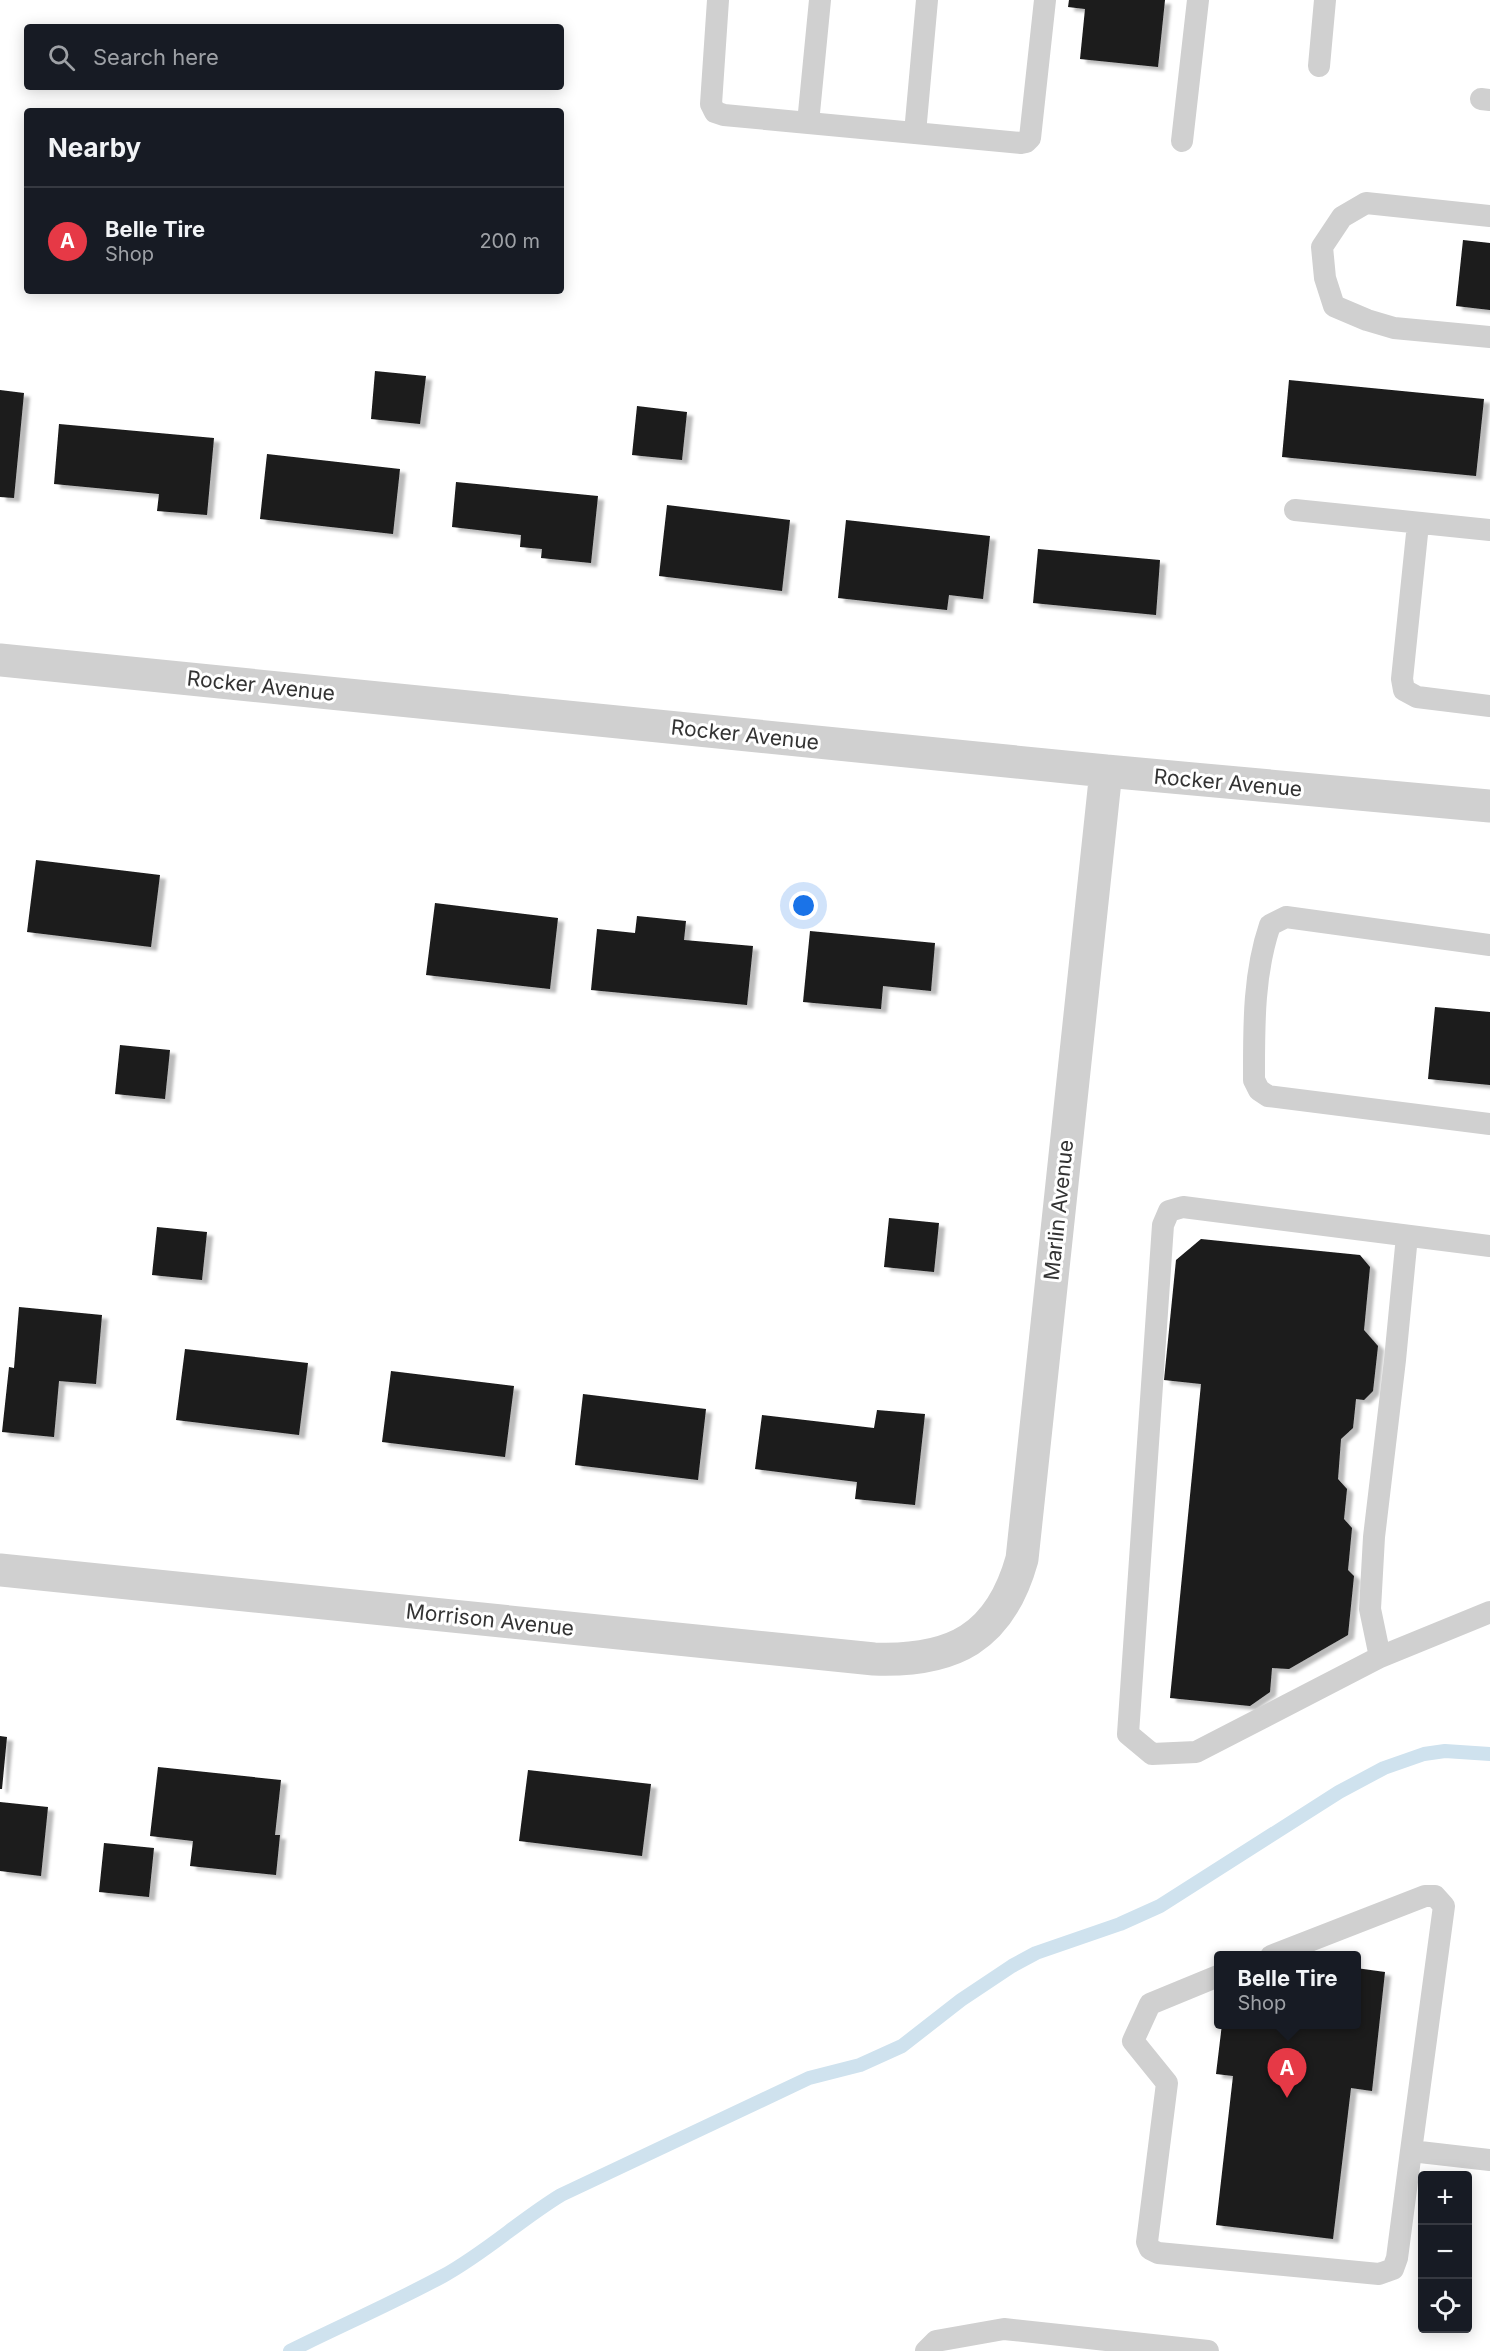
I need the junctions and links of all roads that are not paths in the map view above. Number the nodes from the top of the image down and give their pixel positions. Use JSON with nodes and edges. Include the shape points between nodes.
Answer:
{"nodes":[{"id":1,"x":718,"y":0,"type":"edge"},
{"id":2,"x":820,"y":0,"type":"edge"},
{"id":3,"x":927,"y":0,"type":"edge"},
{"id":4,"x":1045,"y":0,"type":"edge"},
{"id":5,"x":1198,"y":0,"type":"edge"},
{"id":6,"x":1325,"y":0,"type":"edge"},
{"id":7,"x":1319,"y":66,"type":"dead end"},
{"id":8,"x":808,"y":123,"type":"junction"},
{"id":9,"x":915,"y":133,"type":"junction"},
{"id":10,"x":1182,"y":141,"type":"dead end"},
{"id":11,"x":1490,"y":216,"type":"edge"},
{"id":12,"x":1490,"y":337,"type":"edge"},
{"id":13,"x":1295,"y":510,"type":"dead end"},
{"id":14,"x":1418,"y":524,"type":"junction"},
{"id":15,"x":1490,"y":530,"type":"edge"},
{"id":16,"x":0,"y":660,"type":"edge"},
{"id":17,"x":1490,"y":706,"type":"edge"},
{"id":18,"x":1106,"y":771,"type":"junction"},
{"id":19,"x":1490,"y":806,"type":"edge"},
{"id":20,"x":1490,"y":945,"type":"edge"},
{"id":21,"x":1490,"y":1124,"type":"edge"},
{"id":22,"x":1407,"y":1236,"type":"junction"},
{"id":23,"x":1490,"y":1246,"type":"edge"},
{"id":24,"x":0,"y":1570,"type":"edge"},
{"id":25,"x":1490,"y":1609,"type":"edge"},
{"id":26,"x":976,"y":1635,"type":"joint"},
{"id":27,"x":1380,"y":1657,"type":"junction"},
{"id":28,"x":1284,"y":1951,"type":"edge"},
{"id":29,"x":1214,"y":1978,"type":"edge"},
{"id":30,"x":1411,"y":2151,"type":"junction"},
{"id":31,"x":1490,"y":2160,"type":"edge"},
{"id":32,"x":926,"y":2351,"type":"edge"},
{"id":33,"x":1208,"y":2351,"type":"edge"}],
"edges":[{"from":1,"to":8,"type":"lane","via":[[711,104],[715,112]]},
{"from":2,"to":8,"type":"lane"},
{"from":3,"to":9,"type":"lane"},
{"from":4,"to":9,"type":"lane","via":[[1030,138],[1026,142]]},
{"from":5,"to":10,"type":"lane"},
{"from":6,"to":7,"type":"lane"},
{"from":8,"to":9,"type":"lane"},
{"from":11,"to":12,"type":"lane","via":[[1366,203],[1342,217],[1322,247],[1325,278],[1334,306],[1394,328]]},
{"from":13,"to":14,"type":"lane"},
{"from":14,"to":15,"type":"lane"},
{"from":14,"to":17,"type":"lane","via":[[1404,690],[1417,697]]},
{"from":16,"to":18,"type":"street","name":"Rocker Avenue"},
{"from":18,"to":19,"type":"street","name":"Rocker Avenue"},
{"from":18,"to":26,"type":"street","name":"Marlin Avenue","via":[[1022,1559],[1007,1600]]},
{"from":20,"to":21,"type":"lane","via":[[1286,917],[1269,925],[1254,1006],[1254,1080],[1258,1090],[1268,1096]]},
{"from":22,"to":23,"type":"lane"},
{"from":22,"to":27,"type":"lane","via":[[1374,1537],[1370,1610]]},
{"from":22,"to":27,"type":"lane","via":[[1183,1207],[1169,1211],[1162,1225],[1128,1734],[1152,1754],[1196,1752]]},
{"from":24,"to":26,"type":"street","name":"Morrison Avenue","via":[[874,1659],[927,1658]]},
{"from":25,"to":27,"type":"lane"},
{"from":28,"to":30,"type":"lane","via":[[1425,1896],[1435,1896],[1444,1906]]},
{"from":29,"to":30,"type":"lane","via":[[1150,2004],[1133,2042],[1167,2083],[1147,2242],[1150,2249],[1158,2253],[1379,2274],[1393,2269]]},
{"from":30,"to":31,"type":"lane"},
{"from":32,"to":33,"type":"lane","via":[[936,2341],[1005,2329]]}]}
